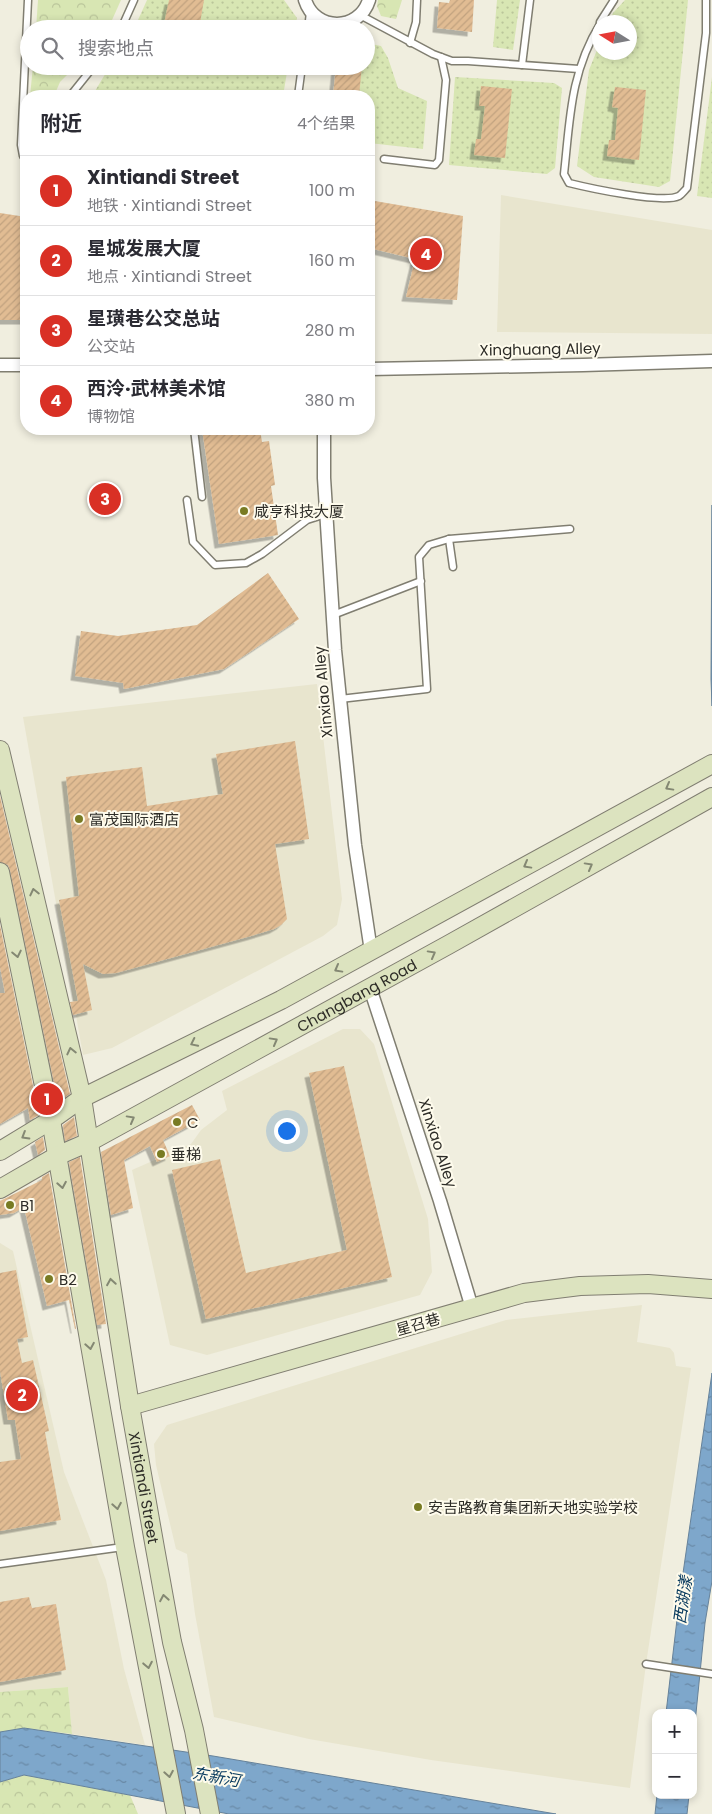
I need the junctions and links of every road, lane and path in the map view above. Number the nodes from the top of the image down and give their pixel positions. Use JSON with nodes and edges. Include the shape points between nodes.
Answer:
{"nodes":[{"id":1,"x":28,"y":0,"type":"edge"},
{"id":2,"x":134,"y":0,"type":"edge"},
{"id":3,"x":304,"y":0,"type":"edge"},
{"id":4,"x":369,"y":0,"type":"edge"},
{"id":5,"x":417,"y":0,"type":"edge"},
{"id":6,"x":530,"y":0,"type":"edge"},
{"id":7,"x":614,"y":0,"type":"edge"},
{"id":8,"x":706,"y":0,"type":"edge"},
{"id":9,"x":310,"y":12,"type":"junction"},
{"id":10,"x":605,"y":15,"type":"edge"},
{"id":11,"x":360,"y":16,"type":"junction"},
{"id":12,"x":27,"y":20,"type":"edge"},
{"id":13,"x":125,"y":20,"type":"edge"},
{"id":14,"x":309,"y":20,"type":"edge"},
{"id":15,"x":320,"y":20,"type":"edge"},
{"id":16,"x":354,"y":20,"type":"edge"},
{"id":17,"x":367,"y":20,"type":"edge"},
{"id":18,"x":375,"y":24,"type":"edge"},
{"id":19,"x":592,"y":38,"type":"edge"},
{"id":20,"x":410,"y":43,"type":"junction"},
{"id":21,"x":441,"y":57,"type":"junction"},
{"id":22,"x":522,"y":65,"type":"junction"},
{"id":23,"x":579,"y":68,"type":"junction"},
{"id":24,"x":24,"y":75,"type":"edge"},
{"id":25,"x":87,"y":75,"type":"edge"},
{"id":26,"x":301,"y":75,"type":"edge"},
{"id":27,"x":24,"y":90,"type":"edge"},
{"id":28,"x":75,"y":90,"type":"edge"},
{"id":29,"x":299,"y":90,"type":"edge"},
{"id":30,"x":384,"y":159,"type":"dead end"},
{"id":31,"x":712,"y":361,"type":"edge"},
{"id":32,"x":0,"y":365,"type":"edge"},
{"id":33,"x":20,"y":365,"type":"edge"},
{"id":34,"x":375,"y":369,"type":"edge"},
{"id":35,"x":195,"y":435,"type":"edge"},
{"id":36,"x":324,"y":435,"type":"edge"},
{"id":37,"x":202,"y":497,"type":"dead end"},
{"id":38,"x":187,"y":500,"type":"dead end"},
{"id":39,"x":326,"y":514,"type":"junction"},
{"id":40,"x":570,"y":528,"type":"dead end"},
{"id":41,"x":449,"y":539,"type":"junction"},
{"id":42,"x":453,"y":567,"type":"dead end"},
{"id":43,"x":421,"y":581,"type":"junction"},
{"id":44,"x":333,"y":615,"type":"junction"},
{"id":45,"x":340,"y":699,"type":"junction"},
{"id":46,"x":0,"y":750,"type":"edge"},
{"id":47,"x":712,"y":764,"type":"edge"},
{"id":48,"x":712,"y":797,"type":"edge"},
{"id":49,"x":0,"y":872,"type":"edge"},
{"id":50,"x":371,"y":950,"type":"junction"},
{"id":51,"x":370,"y":988,"type":"junction"},
{"id":52,"x":82,"y":1098,"type":"junction"},
{"id":53,"x":51,"y":1120,"type":"junction"},
{"id":54,"x":89,"y":1142,"type":"junction"},
{"id":55,"x":0,"y":1151,"type":"edge"},
{"id":56,"x":58,"y":1156,"type":"junction"},
{"id":57,"x":0,"y":1188,"type":"edge"},
{"id":58,"x":712,"y":1289,"type":"edge"},
{"id":59,"x":472,"y":1308,"type":"junction"},
{"id":60,"x":130,"y":1406,"type":"junction"},
{"id":61,"x":125,"y":1547,"type":"junction"},
{"id":62,"x":0,"y":1564,"type":"edge"},
{"id":63,"x":646,"y":1664,"type":"dead end"},
{"id":64,"x":712,"y":1674,"type":"edge"},
{"id":65,"x":176,"y":1813,"type":"edge"},
{"id":66,"x":210,"y":1814,"type":"edge"}],
"edges":[{"from":1,"to":12,"type":"lane"},
{"from":2,"to":13,"type":"lane"},
{"from":3,"to":9,"type":"street"},
{"from":4,"to":11,"type":"street"},
{"from":5,"to":20,"type":"lane","via":[[416,22]]},
{"from":6,"to":22,"type":"lane"},
{"from":7,"to":10,"type":"lane"},
{"from":8,"to":23,"type":"lane","via":[[706,33],[687,188],[678,196],[658,198],[606,192],[569,183],[564,174]]},
{"from":9,"to":14,"type":"lane"},
{"from":9,"to":15,"type":"street"},
{"from":11,"to":16,"type":"street"},
{"from":11,"to":17,"type":"lane"},
{"from":18,"to":20,"type":"lane"},
{"from":19,"to":23,"type":"lane"},
{"from":20,"to":21,"type":"lane"},
{"from":21,"to":22,"type":"lane","via":[[452,61]]},
{"from":21,"to":30,"type":"lane","via":[[446,80],[439,160],[435,165]]},
{"from":22,"to":23,"type":"lane"},
{"from":24,"to":27,"type":"lane"},
{"from":25,"to":28,"type":"lane"},
{"from":26,"to":29,"type":"lane"},
{"from":31,"to":34,"type":"street","name":"Xinghuang Alley"},
{"from":32,"to":33,"type":"street"},
{"from":35,"to":37,"type":"lane"},
{"from":36,"to":39,"type":"street","name":"Xinxiao Alley"},
{"from":38,"to":39,"type":"lane","via":[[193,542],[215,565],[246,563],[307,520]]},
{"from":39,"to":44,"type":"street","name":"Xinxiao Alley"},
{"from":40,"to":41,"type":"lane"},
{"from":41,"to":42,"type":"lane"},
{"from":41,"to":43,"type":"lane","via":[[429,545],[419,557]]},
{"from":43,"to":44,"type":"lane"},
{"from":43,"to":45,"type":"lane","via":[[427,689]]},
{"from":44,"to":45,"type":"street","name":"Xinxiao Alley"},
{"from":45,"to":50,"type":"street","name":"Xinxiao Alley","via":[[355,845]]},
{"from":52,"to":46,"type":"main road","name":"Xintiandi Street","one_way":true},
{"from":47,"to":50,"type":"main road","one_way":true},
{"from":51,"to":48,"type":"main road","name":"Changbang Road","one_way":true},
{"from":49,"to":53,"type":"main road","name":"Xintiandi Street","one_way":true},
{"from":50,"to":52,"type":"main road","one_way":true,"via":[[281,1000]]},
{"from":54,"to":51,"type":"main road","name":"Changbang Road","one_way":true},
{"from":51,"to":59,"type":"street","name":"Xinxiao Alley"},
{"from":52,"to":53,"type":"main road"},
{"from":52,"to":54,"type":"main road","name":"Xintiandi Street"},
{"from":53,"to":55,"type":"main road","one_way":true},
{"from":53,"to":56,"type":"main road","name":"Xintiandi Street"},
{"from":54,"to":56,"type":"main road","name":"Changbang Road"},
{"from":60,"to":54,"type":"main road","name":"Xintiandi Street","one_way":true},
{"from":56,"to":57,"type":"main road","name":"Changbang Road"},
{"from":56,"to":61,"type":"main road","name":"Xintiandi Street","one_way":true},
{"from":58,"to":59,"type":"main road","name":"星召巷","via":[[648,1284],[580,1286],[524,1293]]},
{"from":59,"to":60,"type":"main road","name":"星召巷"},
{"from":66,"to":60,"type":"main road","name":"Xintiandi Street","one_way":true,"via":[[172,1642]]},
{"from":61,"to":62,"type":"lane"},
{"from":61,"to":65,"type":"main road","name":"Xintiandi Street","one_way":true},
{"from":63,"to":64,"type":"lane"}]}
